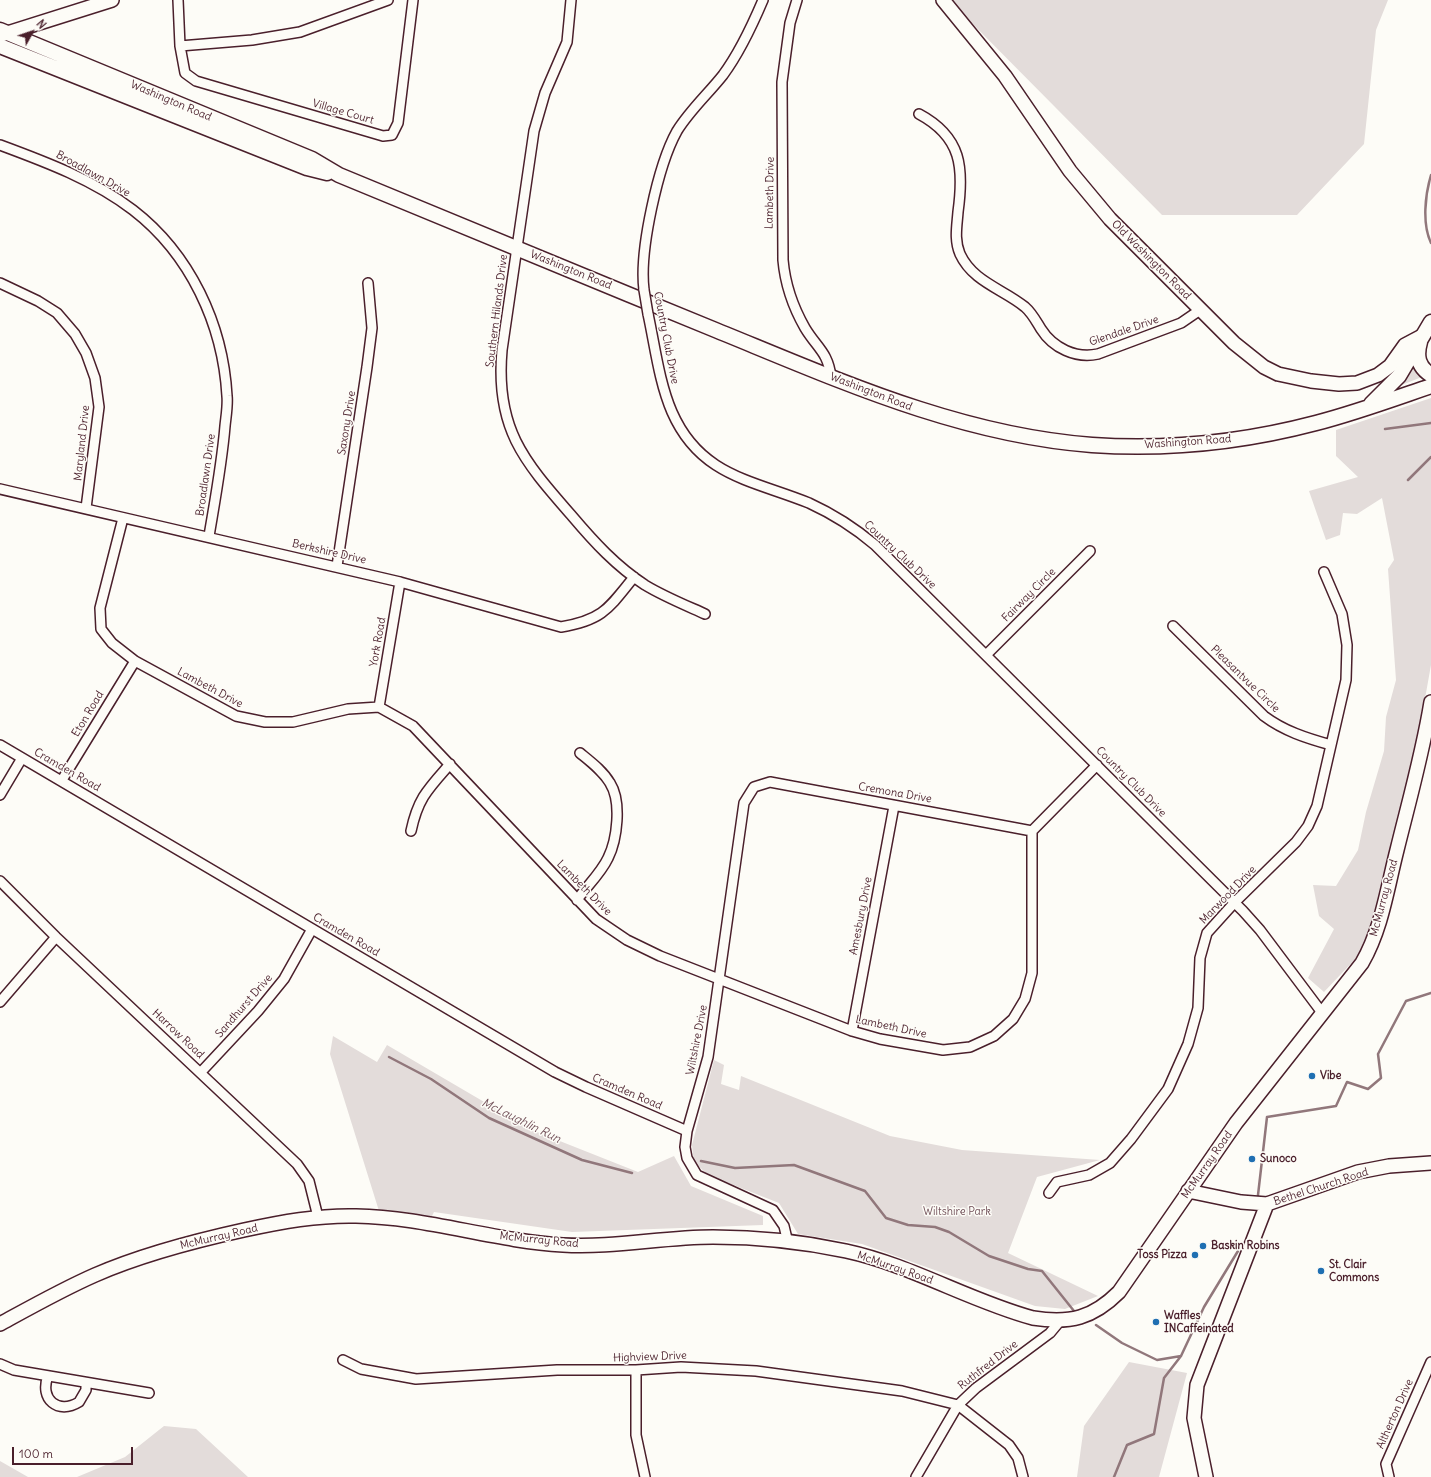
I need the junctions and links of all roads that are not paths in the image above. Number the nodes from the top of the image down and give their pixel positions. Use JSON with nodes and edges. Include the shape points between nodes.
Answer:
{"nodes":[{"id":1,"x":112,"y":0,"type":"edge"},
{"id":2,"x":178,"y":0,"type":"edge"},
{"id":3,"x":388,"y":0,"type":"edge"},
{"id":4,"x":414,"y":0,"type":"edge"},
{"id":5,"x":571,"y":0,"type":"edge"},
{"id":6,"x":763,"y":0,"type":"edge"},
{"id":7,"x":797,"y":0,"type":"edge"},
{"id":8,"x":943,"y":0,"type":"edge"},
{"id":9,"x":2,"y":33,"type":"edge"},
{"id":10,"x":0,"y":46,"type":"edge"},
{"id":11,"x":180,"y":46,"type":"junction"},
{"id":12,"x":918,"y":114,"type":"dead end"},
{"id":13,"x":0,"y":145,"type":"edge"},
{"id":14,"x":339,"y":175,"type":"junction"},
{"id":15,"x":517,"y":248,"type":"junction"},
{"id":16,"x":0,"y":283,"type":"edge"},
{"id":17,"x":368,"y":283,"type":"dead end"},
{"id":18,"x":1200,"y":310,"type":"junction"},
{"id":19,"x":1431,"y":322,"type":"edge"},
{"id":20,"x":1422,"y":336,"type":"junction"},
{"id":21,"x":1431,"y":375,"type":"edge"},
{"id":22,"x":831,"y":377,"type":"junction"},
{"id":23,"x":1431,"y":386,"type":"edge"},
{"id":24,"x":1368,"y":407,"type":"junction"},
{"id":25,"x":0,"y":489,"type":"edge"},
{"id":26,"x":86,"y":508,"type":"junction"},
{"id":27,"x":123,"y":518,"type":"junction"},
{"id":28,"x":209,"y":536,"type":"junction"},
{"id":29,"x":1090,"y":551,"type":"dead end"},
{"id":30,"x":337,"y":566,"type":"junction"},
{"id":31,"x":1324,"y":572,"type":"dead end"},
{"id":32,"x":634,"y":577,"type":"junction"},
{"id":33,"x":400,"y":582,"type":"junction"},
{"id":34,"x":705,"y":614,"type":"dead end"},
{"id":35,"x":1173,"y":626,"type":"dead end"},
{"id":36,"x":986,"y":655,"type":"junction"},
{"id":37,"x":135,"y":661,"type":"junction"},
{"id":38,"x":1431,"y":702,"type":"edge"},
{"id":39,"x":379,"y":707,"type":"junction"},
{"id":40,"x":0,"y":745,"type":"edge"},
{"id":41,"x":1331,"y":745,"type":"junction"},
{"id":42,"x":580,"y":753,"type":"dead end"},
{"id":43,"x":22,"y":758,"type":"junction"},
{"id":44,"x":450,"y":764,"type":"junction"},
{"id":45,"x":1097,"y":765,"type":"junction"},
{"id":46,"x":62,"y":780,"type":"junction"},
{"id":47,"x":754,"y":787,"type":"joint"},
{"id":48,"x":0,"y":795,"type":"edge"},
{"id":49,"x":894,"y":806,"type":"junction"},
{"id":50,"x":411,"y":831,"type":"dead end"},
{"id":51,"x":1032,"y":831,"type":"junction"},
{"id":52,"x":0,"y":881,"type":"edge"},
{"id":53,"x":577,"y":900,"type":"junction"},
{"id":54,"x":1235,"y":902,"type":"junction"},
{"id":55,"x":312,"y":929,"type":"junction"},
{"id":56,"x":56,"y":937,"type":"junction"},
{"id":57,"x":719,"y":978,"type":"junction"},
{"id":58,"x":0,"y":1002,"type":"edge"},
{"id":59,"x":1323,"y":1014,"type":"junction"},
{"id":60,"x":852,"y":1031,"type":"junction"},
{"id":61,"x":200,"y":1072,"type":"junction"},
{"id":62,"x":687,"y":1131,"type":"junction"},
{"id":63,"x":1431,"y":1163,"type":"edge"},
{"id":64,"x":1188,"y":1191,"type":"junction"},
{"id":65,"x":1049,"y":1193,"type":"dead end"},
{"id":66,"x":1267,"y":1204,"type":"junction"},
{"id":67,"x":318,"y":1217,"type":"junction"},
{"id":68,"x":788,"y":1243,"type":"junction"},
{"id":69,"x":1060,"y":1321,"type":"junction"},
{"id":70,"x":0,"y":1324,"type":"edge"},
{"id":71,"x":343,"y":1360,"type":"dead end"},
{"id":72,"x":1431,"y":1362,"type":"edge"},
{"id":73,"x":0,"y":1364,"type":"edge"},
{"id":74,"x":636,"y":1370,"type":"junction"},
{"id":75,"x":48,"y":1376,"type":"junction"},
{"id":76,"x":86,"y":1383,"type":"junction"},
{"id":77,"x":149,"y":1393,"type":"dead end"},
{"id":78,"x":958,"y":1405,"type":"junction"},
{"id":79,"x":645,"y":1477,"type":"edge"},
{"id":80,"x":916,"y":1477,"type":"edge"},
{"id":81,"x":1023,"y":1477,"type":"edge"},
{"id":82,"x":1206,"y":1477,"type":"edge"},
{"id":83,"x":1389,"y":1477,"type":"edge"}],
"edges":[{"from":1,"to":9,"type":"main road"},
{"from":2,"to":11,"type":"street","name":"Village Court"},
{"from":3,"to":11,"type":"street","via":[[300,32],[252,40]]},
{"from":4,"to":11,"type":"street","name":"Village Court","via":[[398,124],[392,135],[383,136],[196,81],[185,73]]},
{"from":5,"to":15,"type":"street","name":"Southern Hilands Drive","via":[[567,42],[544,93],[537,117]]},
{"from":6,"to":36,"type":"street","name":"Country Club Drive","bridge":true,"via":[[734,59],[689,114],[671,144],[647,233],[643,269],[644,290],[659,369],[669,405],[681,428],[710,461],[734,476],[808,503],[862,534]]},
{"from":7,"to":22,"type":"street","name":"Lambeth Drive","via":[[790,23],[782,82],[783,260],[788,287],[796,308],[810,336],[827,358]]},
{"from":8,"to":18,"type":"main road","name":"Old Washington Road","via":[[1005,76],[1070,171],[1135,246]]},
{"from":9,"to":14,"type":"main road","name":"Washington Road","via":[[312,159]]},
{"from":10,"to":14,"type":"main road","name":"Washington Road","via":[[307,168]]},
{"from":12,"to":18,"type":"street","name":"Glendale Drive","via":[[941,130],[959,159],[962,174],[956,242],[963,259],[986,283],[1024,307],[1044,334],[1055,344],[1073,353],[1091,356],[1181,323]]},
{"from":13,"to":28,"type":"street","name":"Broadlawn Drive","via":[[54,165],[111,195],[133,210],[159,234],[196,284],[222,354],[227,397],[223,452]]},
{"from":14,"to":15,"type":"main road","name":"Washington Road"},
{"from":15,"to":22,"type":"main road","name":"Washington Road"},
{"from":15,"to":32,"type":"street","name":"Southern Hilands Drive","via":[[501,363],[503,401],[508,422],[520,450],[536,474],[600,548]]},
{"from":16,"to":26,"type":"street","name":"Maryland Drive","via":[[38,300],[57,313],[75,334],[86,353],[95,378],[99,406]]},
{"from":17,"to":30,"type":"street","name":"Saxony Drive","via":[[372,328]]},
{"from":18,"to":20,"type":"main road","name":"Old Washington Road","via":[[1234,343],[1264,367],[1286,376],[1325,383],[1350,384],[1371,379],[1390,366],[1405,345]]},
{"from":19,"to":20,"type":"main road"},
{"from":20,"to":21,"type":"main road","via":[[1418,349],[1419,360]]},
{"from":20,"to":24,"type":"main road","via":[[1399,376]]},
{"from":22,"to":24,"type":"main road","name":"Washington Road","via":[[950,420],[1025,437],[1093,445],[1151,446],[1240,438],[1314,424]]},
{"from":23,"to":24,"type":"main road","name":"Washington Road"},
{"from":25,"to":26,"type":"street","name":"Berkshire Drive"},
{"from":26,"to":27,"type":"street","name":"Berkshire Drive"},
{"from":27,"to":28,"type":"street","name":"Berkshire Drive"},
{"from":27,"to":37,"type":"street","name":"Lambeth Drive","via":[[100,608],[101,629],[112,644]]},
{"from":28,"to":30,"type":"street","name":"Berkshire Drive"},
{"from":29,"to":36,"type":"street","name":"Fairway Circle"},
{"from":30,"to":33,"type":"street","name":"Berkshire Drive"},
{"from":31,"to":41,"type":"street","name":"Marwood Drive","via":[[1342,614],[1347,645],[1346,680]]},
{"from":32,"to":33,"type":"street","name":"Berkshire Drive","via":[[611,605],[596,617],[561,627]]},
{"from":32,"to":34,"type":"street","name":"Southern Hilands Drive","via":[[656,591]]},
{"from":33,"to":39,"type":"street","name":"York Road"},
{"from":35,"to":41,"type":"street","name":"Pleasantvue Circle","via":[[1264,716],[1300,736]]},
{"from":36,"to":45,"type":"street","name":"Country Club Drive"},
{"from":37,"to":39,"type":"street","name":"Lambeth Drive","via":[[236,716],[265,722],[293,722],[348,709]]},
{"from":37,"to":46,"type":"street","name":"Eton Road"},
{"from":38,"to":59,"type":"main road","name":"McMurray Road","via":[[1378,928],[1362,963]]},
{"from":39,"to":44,"type":"street","name":"Lambeth Drive","via":[[413,726]]},
{"from":40,"to":43,"type":"street","name":"Cramden Road"},
{"from":41,"to":54,"type":"street","name":"Marwood Drive","via":[[1317,806],[1308,826],[1296,842]]},
{"from":42,"to":53,"type":"street","via":[[602,771],[612,785],[617,834],[608,858]]},
{"from":43,"to":46,"type":"street","name":"Cramden Road"},
{"from":43,"to":48,"type":"street"},
{"from":44,"to":50,"type":"street","via":[[423,796],[415,812]]},
{"from":44,"to":53,"type":"street","name":"Lambeth Drive"},
{"from":45,"to":51,"type":"street"},
{"from":45,"to":54,"type":"street","name":"Country Club Drive"},
{"from":46,"to":55,"type":"street","name":"Cramden Road"},
{"from":47,"to":49,"type":"street","name":"Cremona Drive","via":[[770,782]]},
{"from":47,"to":57,"type":"street","name":"Wiltshire Drive","via":[[744,803]]},
{"from":49,"to":51,"type":"street","name":"Cremona Drive"},
{"from":49,"to":60,"type":"street","name":"Amesbury Drive"},
{"from":51,"to":60,"type":"street","name":"Lambeth Drive","via":[[1032,973],[1025,999],[1013,1019],[994,1036],[970,1047],[944,1050],[880,1039]]},
{"from":52,"to":56,"type":"street","name":"Harrow Road"},
{"from":53,"to":57,"type":"street","name":"Lambeth Drive","via":[[596,920],[627,940],[660,956]]},
{"from":54,"to":59,"type":"street","name":"Country Club Drive","via":[[1260,930]]},
{"from":54,"to":65,"type":"street","name":"Marwood Drive","via":[[1207,934],[1200,958],[1198,1008],[1188,1044],[1168,1089],[1110,1163],[1089,1175],[1057,1182]]},
{"from":55,"to":61,"type":"street","name":"Sandhurst Drive","via":[[284,979],[258,1011]]},
{"from":55,"to":62,"type":"street","name":"Cramden Road","via":[[555,1072]]},
{"from":56,"to":58,"type":"street"},
{"from":56,"to":61,"type":"street","name":"Harrow Road"},
{"from":57,"to":60,"type":"street","name":"Lambeth Drive"},
{"from":57,"to":62,"type":"street","name":"Wiltshire Drive","via":[[708,1058]]},
{"from":59,"to":64,"type":"main road","name":"McMurray Road","via":[[1236,1123]]},
{"from":61,"to":67,"type":"street","name":"Harrow Road","via":[[297,1164],[309,1181]]},
{"from":62,"to":68,"type":"street","name":"Wiltshire Drive","via":[[687,1158],[696,1174],[773,1210],[784,1226]]},
{"from":63,"to":66,"type":"main road","name":"Bethel Church Road","via":[[1389,1166],[1358,1172]]},
{"from":64,"to":66,"type":"main road","name":"Bethel Church Road","via":[[1241,1202]]},
{"from":64,"to":69,"type":"main road","name":"McMurray Road","via":[[1128,1280],[1112,1299],[1078,1318]]},
{"from":66,"to":82,"type":"main road","via":[[1197,1385],[1194,1418]]},
{"from":67,"to":68,"type":"main road","name":"McMurray Road","via":[[376,1217],[563,1245],[713,1237]]},
{"from":67,"to":70,"type":"main road","name":"McMurray Road","via":[[217,1236],[150,1255],[94,1276]]},
{"from":68,"to":69,"type":"main road","name":"McMurray Road","via":[[866,1256],[1028,1316]]},
{"from":69,"to":78,"type":"street","name":"Ruthfred Drive","via":[[1050,1333],[976,1388]]},
{"from":71,"to":74,"type":"street","name":"Highview Drive","via":[[361,1369],[416,1379],[557,1370]]},
{"from":72,"to":83,"type":"street","name":"Altherton Drive","via":[[1386,1464]]},
{"from":73,"to":75,"type":"street","via":[[14,1370]]},
{"from":74,"to":78,"type":"street","name":"Highview Drive","via":[[681,1367],[756,1371],[902,1391]]},
{"from":74,"to":79,"type":"street","via":[[636,1435]]},
{"from":75,"to":76,"type":"street"},
{"from":75,"to":76,"type":"street","via":[[45,1390],[47,1397],[58,1406],[66,1407],[79,1402],[84,1397]]},
{"from":76,"to":77,"type":"street"},
{"from":78,"to":80,"type":"street","name":"Ruthfred Drive"},
{"from":78,"to":81,"type":"street","via":[[1009,1445],[1018,1458]]}]}
